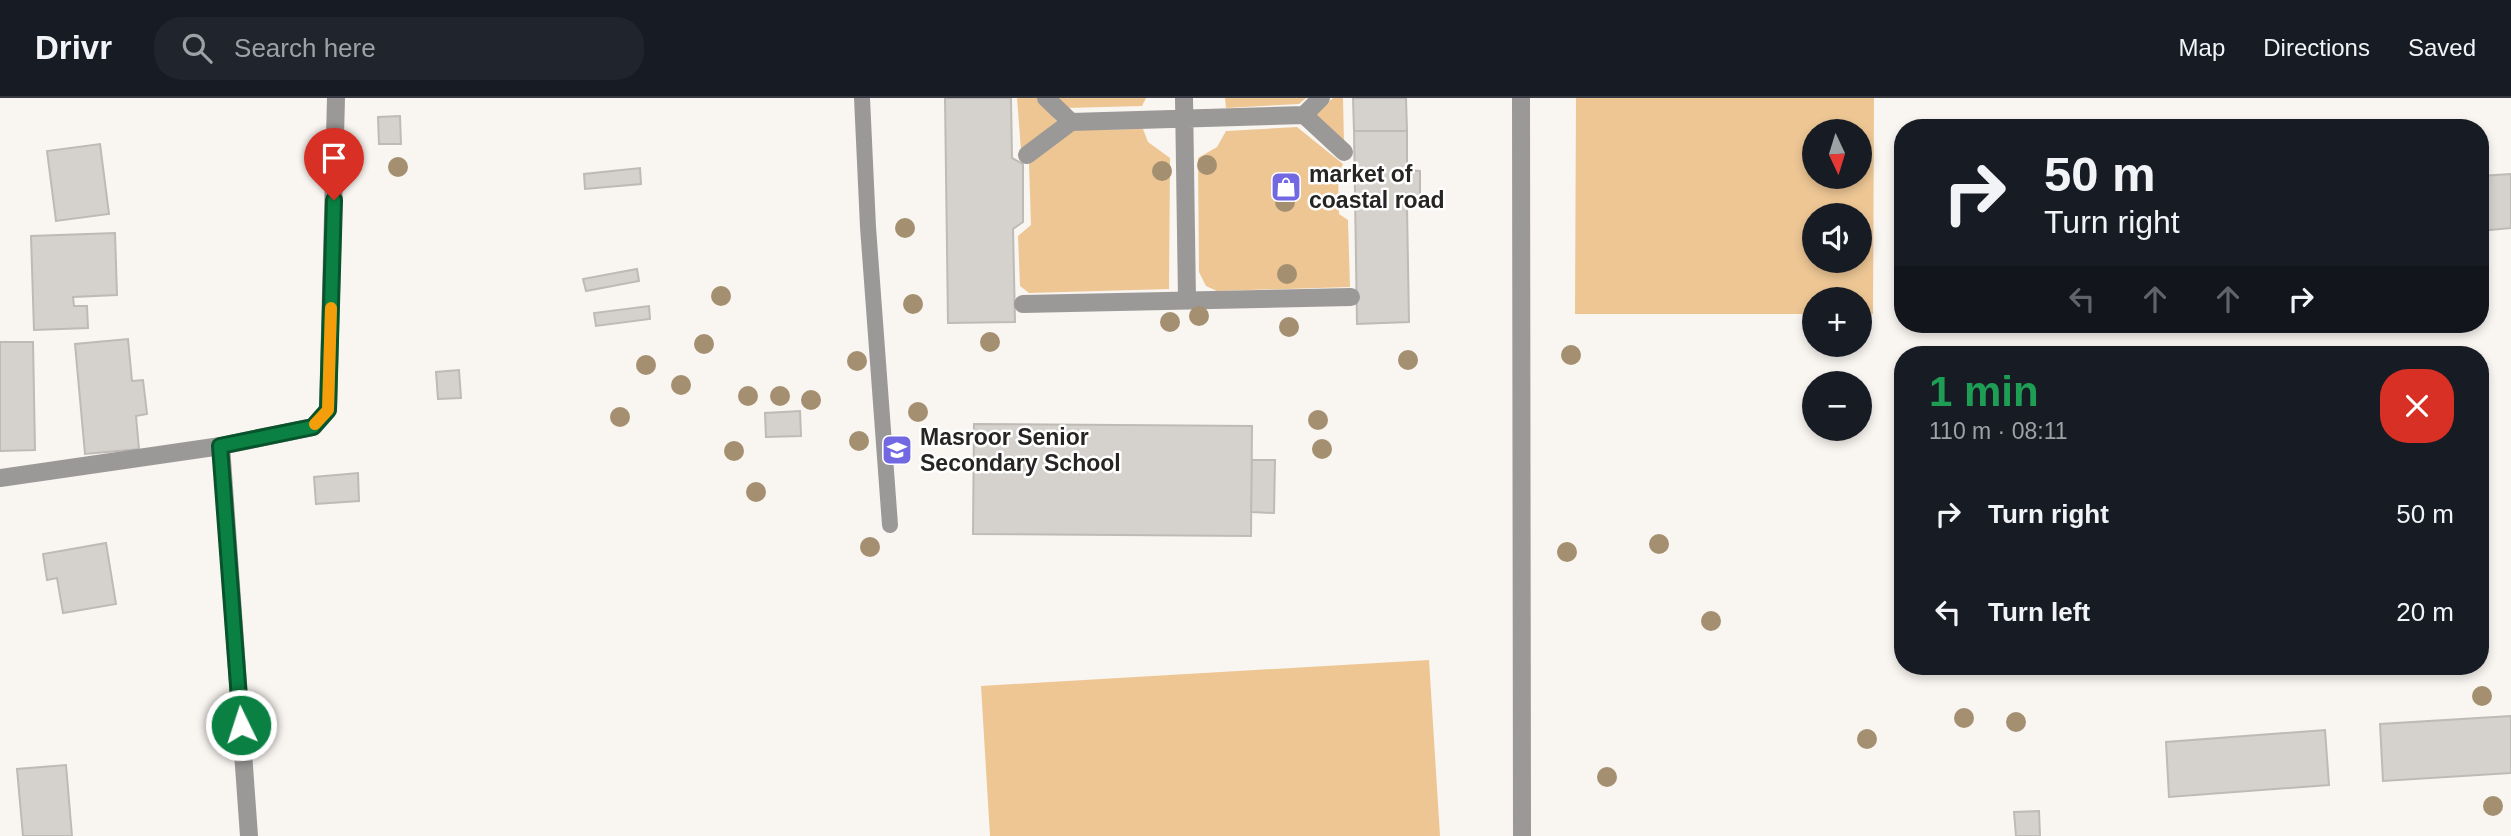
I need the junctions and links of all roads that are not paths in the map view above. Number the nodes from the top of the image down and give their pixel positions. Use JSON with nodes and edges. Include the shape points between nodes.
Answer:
{"nodes":[{"id":1,"x":336,"y":98,"type":"edge"},
{"id":2,"x":862,"y":98,"type":"edge"},
{"id":3,"x":1046,"y":98,"type":"edge"},
{"id":4,"x":1184,"y":98,"type":"edge"},
{"id":5,"x":1321,"y":98,"type":"edge"},
{"id":6,"x":1521,"y":98,"type":"edge"},
{"id":7,"x":1304,"y":115,"type":"junction"},
{"id":8,"x":1184,"y":118,"type":"junction"},
{"id":9,"x":1071,"y":121,"type":"junction"},
{"id":10,"x":1344,"y":152,"type":"dead end"},
{"id":11,"x":1027,"y":155,"type":"dead end"},
{"id":12,"x":1351,"y":297,"type":"dead end"},
{"id":13,"x":1187,"y":300,"type":"junction"},
{"id":14,"x":1023,"y":304,"type":"dead end"},
{"id":15,"x":220,"y":446,"type":"junction"},
{"id":16,"x":0,"y":478,"type":"edge"},
{"id":17,"x":890,"y":525,"type":"dead end"},
{"id":18,"x":250,"y":836,"type":"edge"},
{"id":19,"x":1522,"y":836,"type":"edge"}],
"edges":[{"from":1,"to":15,"type":"street","via":[[328,410],[313,427]]},
{"from":2,"to":17,"type":"lane"},
{"from":3,"to":9,"type":"street"},
{"from":4,"to":8,"type":"street"},
{"from":5,"to":7,"type":"street"},
{"from":6,"to":19,"type":"street"},
{"from":7,"to":8,"type":"street"},
{"from":7,"to":10,"type":"street"},
{"from":8,"to":9,"type":"street"},
{"from":8,"to":13,"type":"street"},
{"from":9,"to":11,"type":"street"},
{"from":12,"to":13,"type":"street"},
{"from":13,"to":14,"type":"street"},
{"from":15,"to":16,"type":"street"},
{"from":15,"to":18,"type":"street"}]}
